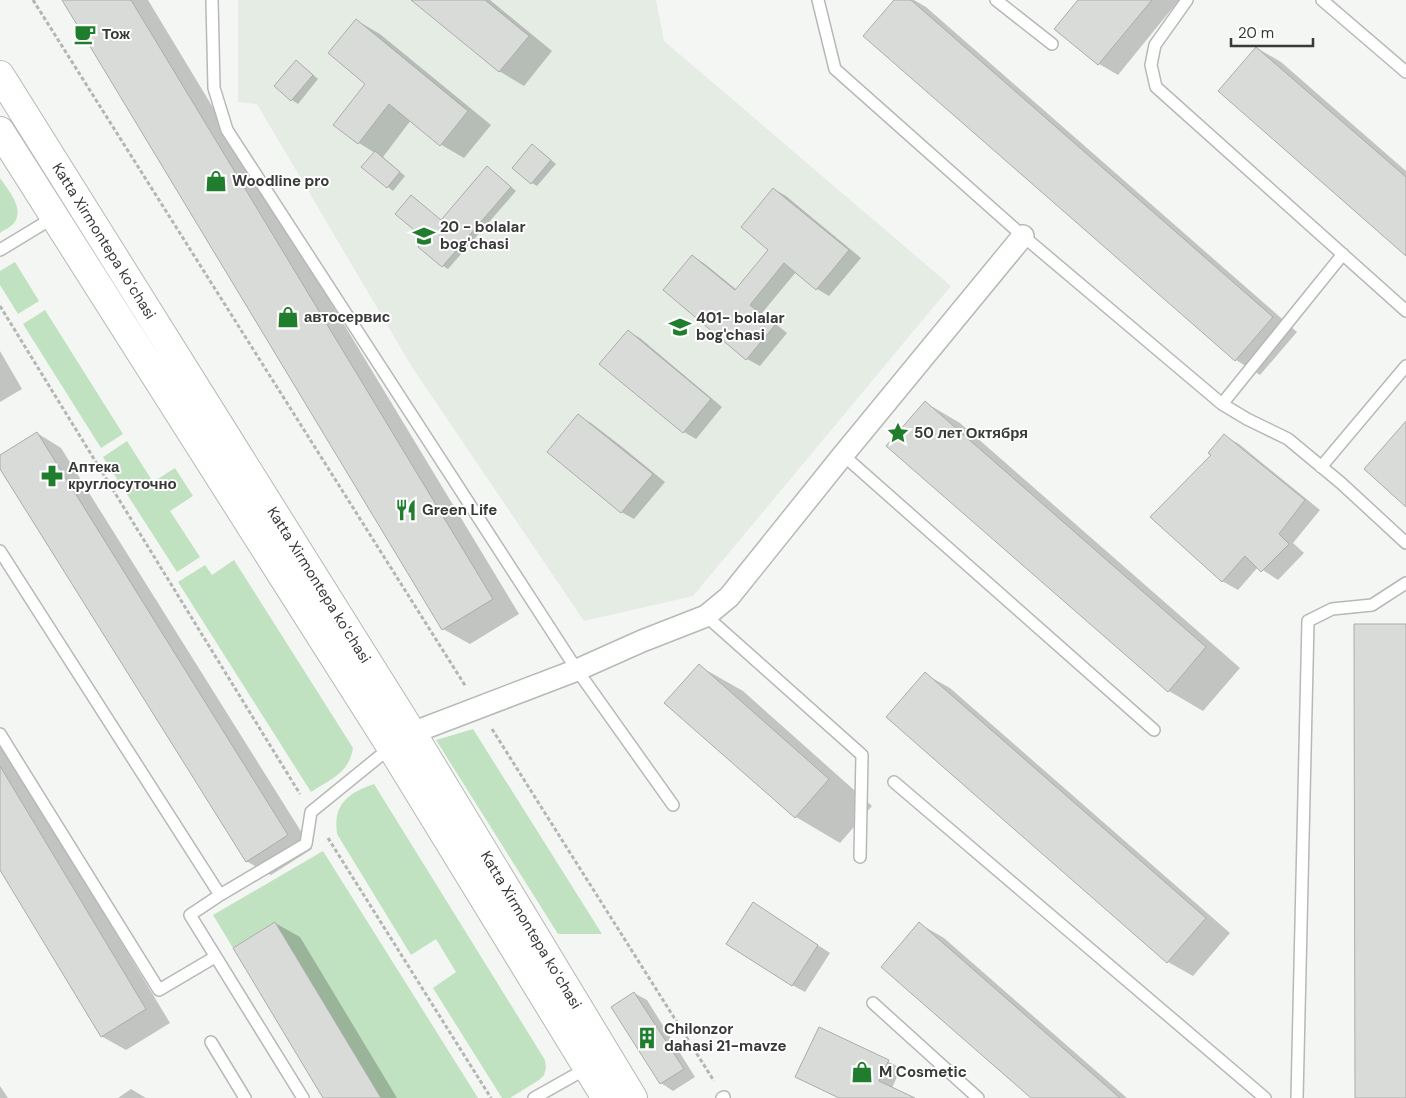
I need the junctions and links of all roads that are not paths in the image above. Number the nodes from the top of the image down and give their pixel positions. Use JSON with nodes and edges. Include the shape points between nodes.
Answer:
{"nodes":[{"id":1,"x":212,"y":0,"type":"edge"},
{"id":2,"x":818,"y":0,"type":"edge"},
{"id":3,"x":996,"y":0,"type":"edge"},
{"id":4,"x":1187,"y":0,"type":"edge"},
{"id":5,"x":1322,"y":0,"type":"edge"},
{"id":6,"x":1052,"y":44,"type":"dead end"},
{"id":7,"x":1406,"y":72,"type":"edge"},
{"id":8,"x":0,"y":75,"type":"edge"},
{"id":9,"x":0,"y":131,"type":"edge"},
{"id":10,"x":67,"y":210,"type":"junction"},
{"id":11,"x":1023,"y":236,"type":"junction"},
{"id":12,"x":0,"y":250,"type":"edge"},
{"id":13,"x":1343,"y":254,"type":"junction"},
{"id":14,"x":1406,"y":311,"type":"edge"},
{"id":15,"x":1406,"y":366,"type":"edge"},
{"id":16,"x":1222,"y":404,"type":"junction"},
{"id":17,"x":843,"y":455,"type":"junction"},
{"id":18,"x":1321,"y":466,"type":"junction"},
{"id":19,"x":1406,"y":543,"type":"edge"},
{"id":20,"x":0,"y":551,"type":"edge"},
{"id":21,"x":1406,"y":584,"type":"edge"},
{"id":22,"x":706,"y":616,"type":"junction"},
{"id":23,"x":577,"y":670,"type":"junction"},
{"id":24,"x":1154,"y":730,"type":"dead end"},
{"id":25,"x":0,"y":734,"type":"edge"},
{"id":26,"x":401,"y":740,"type":"junction"},
{"id":27,"x":894,"y":782,"type":"dead end"},
{"id":28,"x":673,"y":805,"type":"dead end"},
{"id":29,"x":860,"y":857,"type":"dead end"},
{"id":30,"x":220,"y":895,"type":"junction"},
{"id":31,"x":215,"y":957,"type":"junction"},
{"id":32,"x":873,"y":1003,"type":"dead end"},
{"id":33,"x":211,"y":1042,"type":"dead end"},
{"id":34,"x":598,"y":1062,"type":"junction"},
{"id":35,"x":246,"y":1098,"type":"edge"},
{"id":36,"x":304,"y":1098,"type":"edge"},
{"id":37,"x":534,"y":1098,"type":"edge"},
{"id":38,"x":606,"y":1098,"type":"edge"},
{"id":39,"x":633,"y":1098,"type":"edge"},
{"id":40,"x":978,"y":1098,"type":"edge"},
{"id":41,"x":1265,"y":1098,"type":"edge"},
{"id":42,"x":1297,"y":1098,"type":"edge"}],
"edges":[{"from":1,"to":23,"type":"lane","via":[[214,88],[227,130]]},
{"from":2,"to":11,"type":"lane","via":[[835,69]]},
{"from":3,"to":6,"type":"lane"},
{"from":4,"to":13,"type":"lane","via":[[1155,45],[1151,64],[1156,87]]},
{"from":5,"to":7,"type":"lane"},
{"from":8,"to":10,"type":"main road","name":"Katta Xirmontepa koʻchasi"},
{"from":9,"to":10,"type":"main road","name":"Katta Xirmontepa koʻchasi"},
{"from":10,"to":12,"type":"lane"},
{"from":10,"to":26,"type":"main road","name":"Katta Xirmontepa koʻchasi"},
{"from":11,"to":16,"type":"lane"},
{"from":11,"to":17,"type":"street"},
{"from":13,"to":14,"type":"lane"},
{"from":13,"to":16,"type":"lane"},
{"from":15,"to":18,"type":"lane"},
{"from":16,"to":18,"type":"lane","via":[[1288,438]]},
{"from":17,"to":22,"type":"street","via":[[729,597]]},
{"from":17,"to":24,"type":"lane"},
{"from":18,"to":19,"type":"lane"},
{"from":20,"to":30,"type":"lane"},
{"from":21,"to":42,"type":"lane","via":[[1372,605],[1332,609],[1308,621]]},
{"from":22,"to":23,"type":"street"},
{"from":22,"to":29,"type":"lane","via":[[862,755]]},
{"from":23,"to":26,"type":"street"},
{"from":23,"to":28,"type":"lane"},
{"from":25,"to":31,"type":"lane","via":[[159,990]]},
{"from":26,"to":30,"type":"lane","via":[[311,812],[306,844]]},
{"from":26,"to":34,"type":"main road","name":"Katta Xirmontepa koʻchasi"},
{"from":27,"to":41,"type":"lane"},
{"from":30,"to":31,"type":"lane","via":[[190,915]]},
{"from":31,"to":36,"type":"lane"},
{"from":32,"to":40,"type":"lane"},
{"from":33,"to":35,"type":"lane"},
{"from":34,"to":37,"type":"lane"},
{"from":34,"to":38,"type":"main road","name":"Katta Xirmontepa koʻchasi"},
{"from":34,"to":39,"type":"main road","name":"Katta Xirmontepa koʻchasi"}]}
